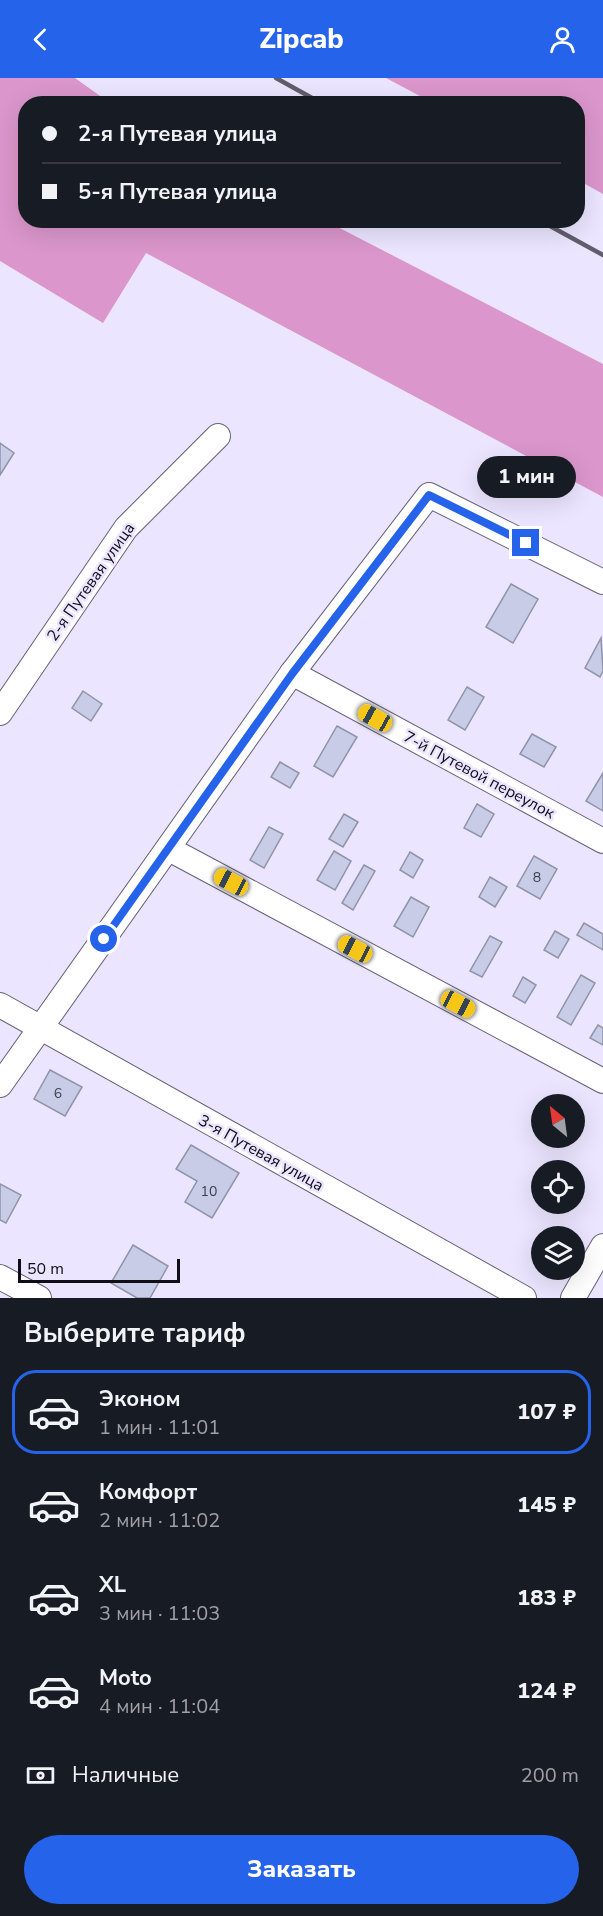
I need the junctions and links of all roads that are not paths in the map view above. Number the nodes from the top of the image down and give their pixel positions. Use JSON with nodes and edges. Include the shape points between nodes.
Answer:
{"nodes":[{"id":1,"x":218,"y":436,"type":"dead end"},
{"id":2,"x":603,"y":582,"type":"edge"},
{"id":3,"x":292,"y":674,"type":"junction"},
{"id":4,"x":0,"y":713,"type":"edge"},
{"id":5,"x":603,"y":842,"type":"edge"},
{"id":6,"x":169,"y":849,"type":"junction"},
{"id":7,"x":0,"y":1005,"type":"edge"},
{"id":8,"x":39,"y":1029,"type":"junction"},
{"id":9,"x":603,"y":1082,"type":"edge"},
{"id":10,"x":0,"y":1085,"type":"edge"},
{"id":11,"x":603,"y":1246,"type":"edge"},
{"id":12,"x":0,"y":1277,"type":"edge"},
{"id":13,"x":39,"y":1298,"type":"edge"},
{"id":14,"x":524,"y":1298,"type":"edge"},
{"id":15,"x":573,"y":1298,"type":"edge"}],
"edges":[{"from":1,"to":4,"type":"street","name":"2-я Путевая улица","via":[[126,528]]},
{"from":2,"to":3,"type":"street","via":[[429,495]]},
{"from":3,"to":5,"type":"street","name":"7-й Путевой переулок"},
{"from":3,"to":6,"type":"street"},
{"from":6,"to":8,"type":"street"},
{"from":6,"to":9,"type":"street"},
{"from":7,"to":8,"type":"street","name":"3-я Путевая улица"},
{"from":8,"to":10,"type":"street"},
{"from":8,"to":14,"type":"street","name":"3-я Путевая улица"},
{"from":11,"to":15,"type":"street"},
{"from":12,"to":13,"type":"street"}]}
